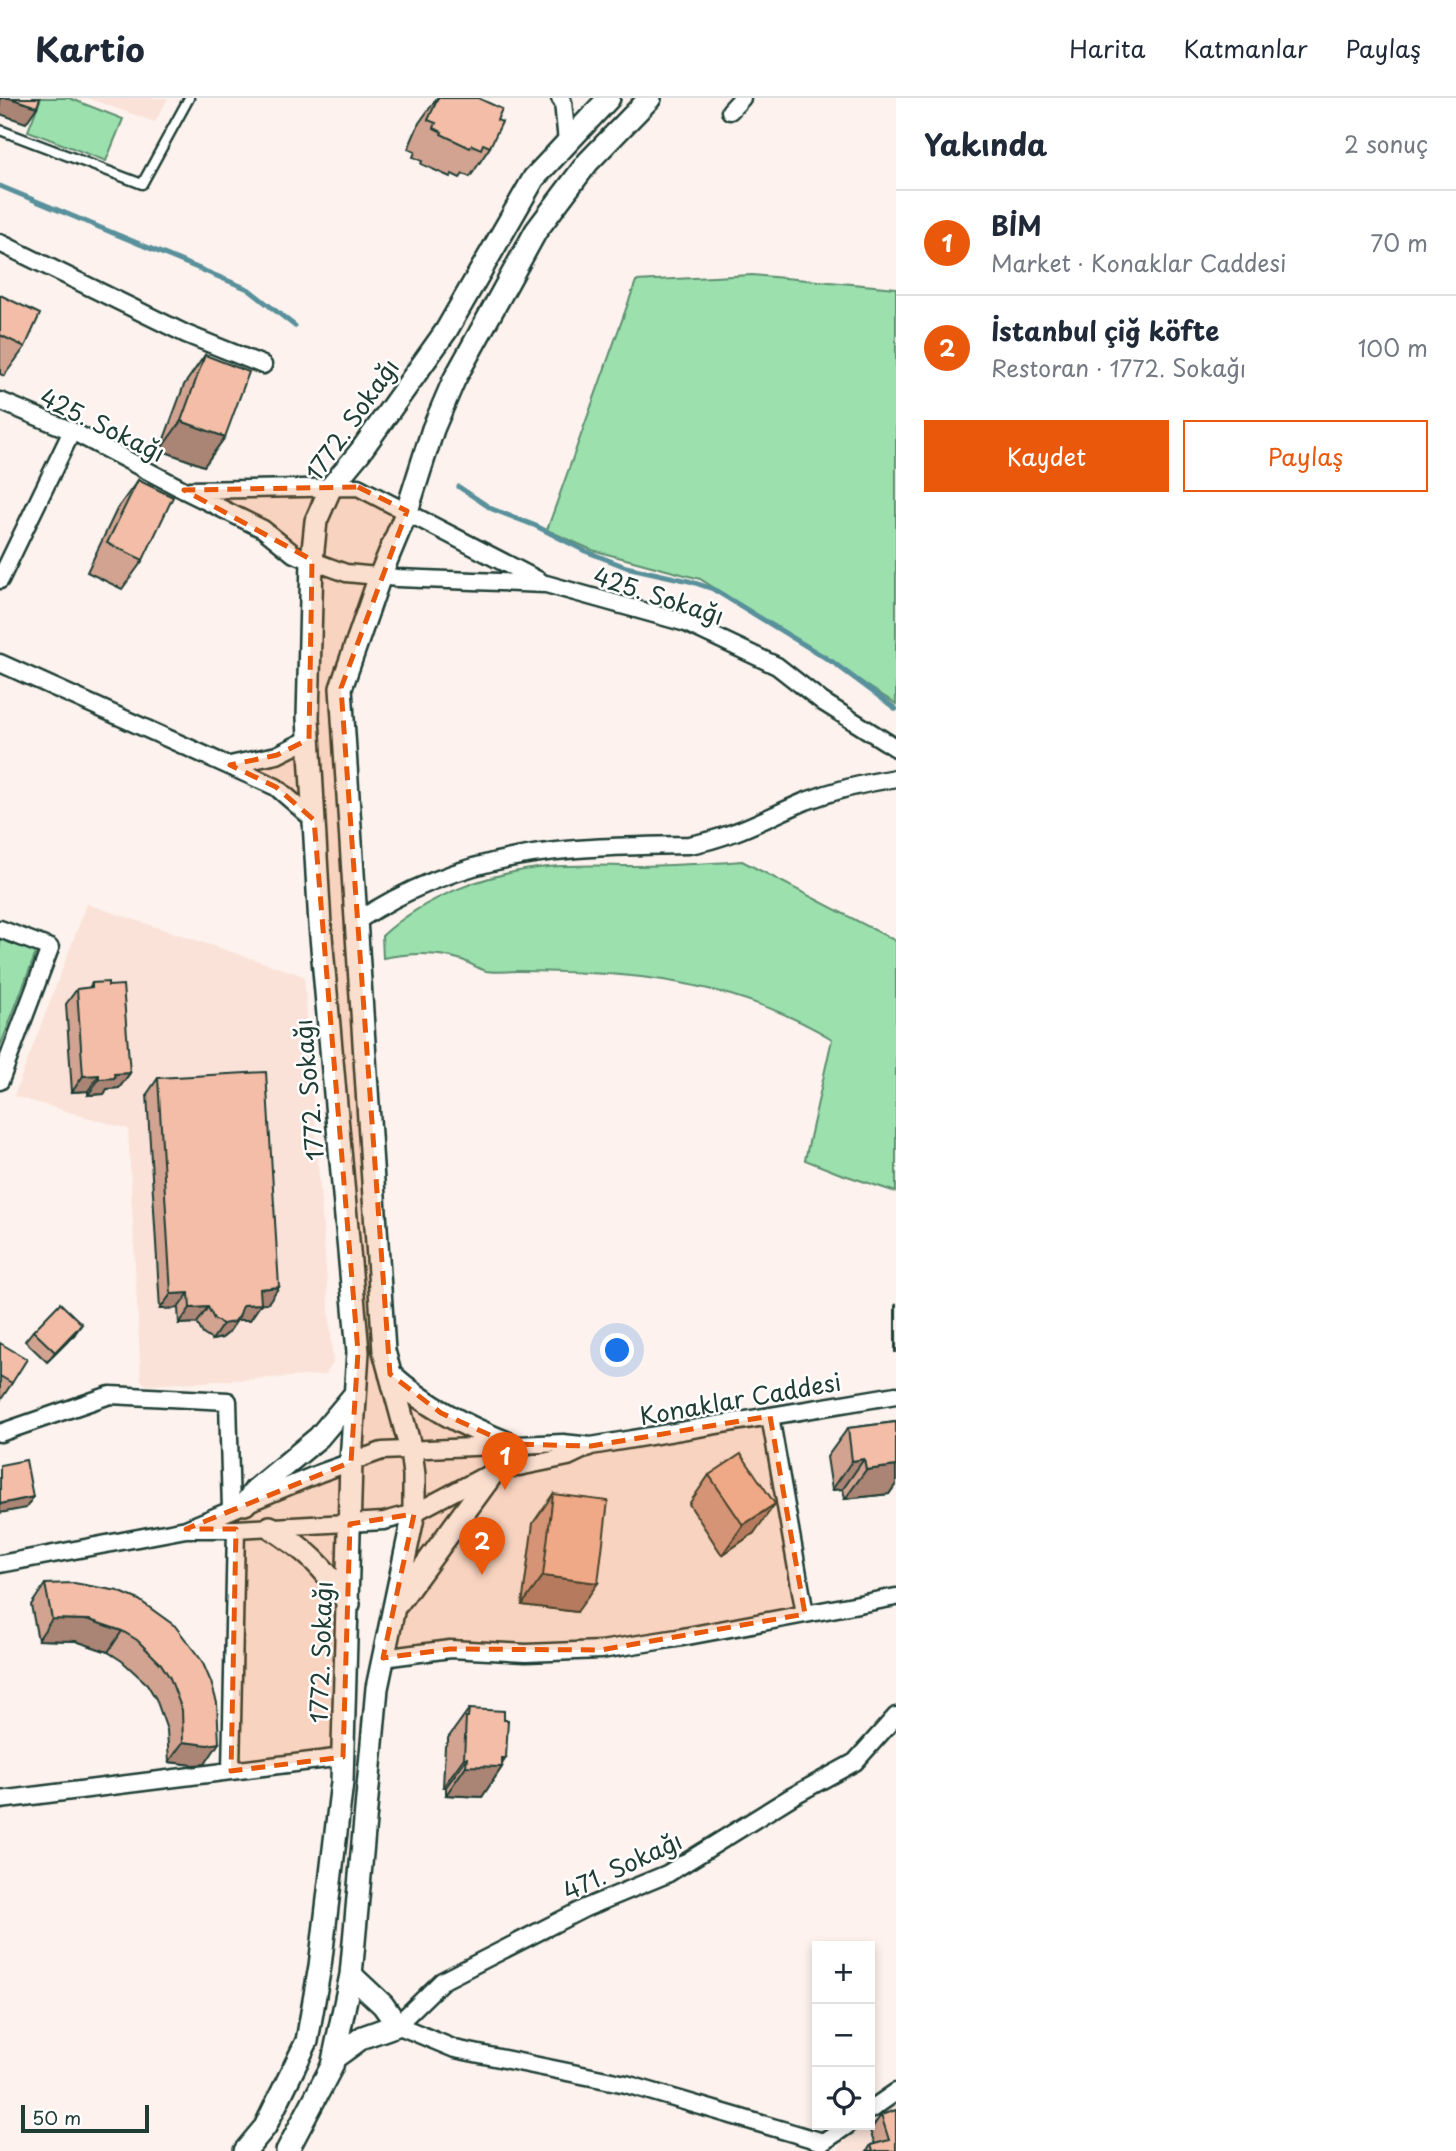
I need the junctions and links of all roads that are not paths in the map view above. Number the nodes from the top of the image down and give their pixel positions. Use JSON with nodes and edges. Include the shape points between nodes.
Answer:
{"nodes":[{"id":1,"x":189,"y":98,"type":"edge"},
{"id":2,"x":560,"y":98,"type":"edge"},
{"id":3,"x":609,"y":98,"type":"edge"},
{"id":4,"x":650,"y":98,"type":"edge"},
{"id":5,"x":742,"y":98,"type":"edge"},
{"id":6,"x":730,"y":111,"type":"dead end"},
{"id":7,"x":0,"y":130,"type":"edge"},
{"id":8,"x":567,"y":142,"type":"junction"},
{"id":9,"x":0,"y":243,"type":"edge"},
{"id":10,"x":263,"y":365,"type":"dead end"},
{"id":11,"x":0,"y":401,"type":"edge"},
{"id":12,"x":72,"y":430,"type":"junction"},
{"id":13,"x":331,"y":487,"type":"junction"},
{"id":14,"x":184,"y":490,"type":"junction"},
{"id":15,"x":407,"y":511,"type":"junction"},
{"id":16,"x":312,"y":560,"type":"junction"},
{"id":17,"x":380,"y":576,"type":"junction"},
{"id":18,"x":0,"y":580,"type":"edge"},
{"id":19,"x":546,"y":584,"type":"junction"},
{"id":20,"x":0,"y":663,"type":"edge"},
{"id":21,"x":309,"y":739,"type":"junction"},
{"id":22,"x":896,"y":748,"type":"edge"},
{"id":23,"x":230,"y":765,"type":"junction"},
{"id":24,"x":896,"y":778,"type":"edge"},
{"id":25,"x":314,"y":820,"type":"junction"},
{"id":26,"x":357,"y":921,"type":"junction"},
{"id":27,"x":0,"y":929,"type":"edge"},
{"id":28,"x":0,"y":1081,"type":"edge"},
{"id":29,"x":390,"y":1374,"type":"junction"},
{"id":30,"x":355,"y":1394,"type":"junction"},
{"id":31,"x":896,"y":1395,"type":"edge"},
{"id":32,"x":770,"y":1416,"type":"junction"},
{"id":33,"x":0,"y":1433,"type":"edge"},
{"id":34,"x":510,"y":1444,"type":"junction"},
{"id":35,"x":592,"y":1446,"type":"junction"},
{"id":36,"x":411,"y":1450,"type":"junction"},
{"id":37,"x":351,"y":1462,"type":"junction"},
{"id":38,"x":493,"y":1474,"type":"junction"},
{"id":39,"x":238,"y":1507,"type":"junction"},
{"id":40,"x":414,"y":1513,"type":"junction"},
{"id":41,"x":350,"y":1524,"type":"junction"},
{"id":42,"x":270,"y":1527,"type":"junction"},
{"id":43,"x":186,"y":1529,"type":"junction"},
{"id":44,"x":236,"y":1530,"type":"junction"},
{"id":45,"x":0,"y":1564,"type":"edge"},
{"id":46,"x":896,"y":1597,"type":"edge"},
{"id":47,"x":349,"y":1604,"type":"junction"},
{"id":48,"x":393,"y":1610,"type":"junction"},
{"id":49,"x":805,"y":1614,"type":"junction"},
{"id":50,"x":383,"y":1658,"type":"junction"},
{"id":51,"x":896,"y":1716,"type":"edge"},
{"id":52,"x":343,"y":1757,"type":"junction"},
{"id":53,"x":231,"y":1771,"type":"junction"},
{"id":54,"x":0,"y":1800,"type":"edge"},
{"id":55,"x":351,"y":1975,"type":"junction"},
{"id":56,"x":397,"y":2025,"type":"junction"},
{"id":57,"x":334,"y":2058,"type":"junction"},
{"id":58,"x":896,"y":2092,"type":"edge"},
{"id":59,"x":875,"y":2107,"type":"edge"},
{"id":60,"x":843,"y":2130,"type":"edge"},
{"id":61,"x":824,"y":2147,"type":"edge"},
{"id":62,"x":245,"y":2151,"type":"edge"},
{"id":63,"x":287,"y":2151,"type":"edge"}],
"edges":[{"from":1,"to":7,"type":"lane","via":[[142,184]]},
{"from":2,"to":8,"type":"street"},
{"from":3,"to":8,"type":"street","name":"1772. Sokağı"},
{"from":4,"to":15,"type":"street","via":[[588,162],[536,231],[454,380]]},
{"from":5,"to":6,"type":"street"},
{"from":8,"to":13,"type":"street","name":"1772. Sokağı","via":[[534,177],[446,331]]},
{"from":9,"to":10,"type":"street","via":[[186,334]]},
{"from":11,"to":12,"type":"street","name":"425. Sokağı"},
{"from":12,"to":14,"type":"street","name":"425. Sokağı"},
{"from":12,"to":18,"type":"street"},
{"from":13,"to":14,"type":"street","name":"425. Sokağı"},
{"from":13,"to":15,"type":"street","name":"425. Sokağı","via":[[358,487]]},
{"from":13,"to":16,"type":"street","name":"1772. Sokağı","via":[[316,520]]},
{"from":14,"to":16,"type":"street","name":"425. Sokağı","via":[[263,529],[294,554]]},
{"from":15,"to":17,"type":"street"},
{"from":15,"to":19,"type":"street","name":"425. Sokağı"},
{"from":16,"to":17,"type":"street","name":"425. Sokağı","via":[[346,573]]},
{"from":16,"to":21,"type":"street","name":"1772. Sokağı"},
{"from":17,"to":19,"type":"street","name":"425. Sokağı"},
{"from":17,"to":26,"type":"street","via":[[341,688]]},
{"from":19,"to":22,"type":"street","name":"425. Sokağı","via":[[686,623],[730,642],[777,666],[823,702]]},
{"from":20,"to":23,"type":"street"},
{"from":21,"to":23,"type":"street","via":[[277,755]]},
{"from":21,"to":25,"type":"street","name":"1772. Sokağı"},
{"from":23,"to":25,"type":"street","via":[[276,787]]},
{"from":24,"to":26,"type":"street","via":[[832,792],[704,843],[578,848],[488,862],[386,902]]},
{"from":25,"to":30,"type":"street","name":"1772. Sokağı","via":[[358,1352]]},
{"from":26,"to":29,"type":"street","via":[[384,1351]]},
{"from":27,"to":28,"type":"street","via":[[50,948]]},
{"from":29,"to":34,"type":"street","via":[[440,1413]]},
{"from":29,"to":36,"type":"street"},
{"from":30,"to":37,"type":"street","name":"1772. Sokağı"},
{"from":30,"to":39,"type":"street","via":[[319,1437]]},
{"from":31,"to":32,"type":"street","name":"Konaklar Caddesi"},
{"from":32,"to":35,"type":"street","name":"Konaklar Caddesi"},
{"from":32,"to":49,"type":"street"},
{"from":33,"to":39,"type":"street","via":[[110,1395],[228,1401]]},
{"from":34,"to":35,"type":"street","name":"Konaklar Caddesi"},
{"from":34,"to":36,"type":"street","name":"Konaklar Caddesi"},
{"from":35,"to":38,"type":"street","name":"Konaklar Caddesi","via":[[568,1457]]},
{"from":36,"to":37,"type":"street","name":"Konaklar Caddesi","via":[[382,1451]]},
{"from":36,"to":40,"type":"street"},
{"from":37,"to":39,"type":"street","name":"Konaklar Caddesi"},
{"from":37,"to":41,"type":"street","name":"1772. Sokağı"},
{"from":38,"to":40,"type":"street","name":"Konaklar Caddesi"},
{"from":38,"to":48,"type":"street"},
{"from":39,"to":43,"type":"street","name":"Konaklar Caddesi"},
{"from":40,"to":41,"type":"street","name":"Konaklar Caddesi"},
{"from":40,"to":48,"type":"street"},
{"from":41,"to":42,"type":"street","name":"Konaklar Caddesi"},
{"from":41,"to":47,"type":"street","name":"1772. Sokağı"},
{"from":42,"to":44,"type":"street","name":"Konaklar Caddesi"},
{"from":42,"to":47,"type":"street","via":[[312,1556]]},
{"from":43,"to":44,"type":"street","name":"Konaklar Caddesi"},
{"from":43,"to":45,"type":"street","name":"Konaklar Caddesi"},
{"from":44,"to":53,"type":"street"},
{"from":46,"to":49,"type":"street"},
{"from":47,"to":52,"type":"street","name":"1772. Sokağı"},
{"from":48,"to":50,"type":"street"},
{"from":49,"to":50,"type":"street","via":[[601,1650],[450,1649]]},
{"from":50,"to":55,"type":"street"},
{"from":51,"to":56,"type":"street","name":"471. Sokağı","via":[[855,1762],[667,1874],[586,1908],[442,1981]]},
{"from":52,"to":53,"type":"street"},
{"from":52,"to":62,"type":"street","name":"1772. Sokağı","via":[[307,2041],[265,2127]]},
{"from":53,"to":54,"type":"street"},
{"from":55,"to":56,"type":"street"},
{"from":55,"to":57,"type":"street"},
{"from":56,"to":57,"type":"street","via":[[363,2037]]},
{"from":56,"to":61,"type":"street","via":[[455,2049],[700,2104]]},
{"from":57,"to":63,"type":"street"},
{"from":58,"to":59,"type":"street"},
{"from":60,"to":61,"type":"street"}]}
